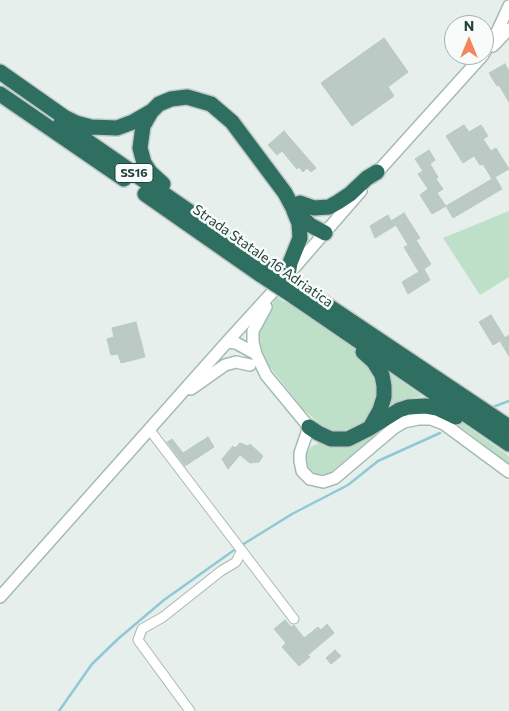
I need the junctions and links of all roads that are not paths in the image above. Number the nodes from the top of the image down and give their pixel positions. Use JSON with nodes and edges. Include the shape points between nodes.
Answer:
{"nodes":[{"id":1,"x":509,"y":6,"type":"edge"},
{"id":2,"x":509,"y":29,"type":"edge"},
{"id":3,"x":494,"y":37,"type":"edge"},
{"id":4,"x":494,"y":46,"type":"edge"},
{"id":5,"x":474,"y":65,"type":"edge"},
{"id":6,"x":0,"y":72,"type":"edge"},
{"id":7,"x":0,"y":80,"type":"edge"},
{"id":8,"x":0,"y":94,"type":"edge"},
{"id":9,"x":152,"y":111,"type":"junction"},
{"id":10,"x":377,"y":172,"type":"junction"},
{"id":11,"x":297,"y":207,"type":"junction"},
{"id":12,"x":325,"y":233,"type":"junction"},
{"id":13,"x":264,"y":270,"type":"junction"},
{"id":14,"x":288,"y":275,"type":"junction"},
{"id":15,"x":296,"y":291,"type":"junction"},
{"id":16,"x":268,"y":297,"type":"junction"},
{"id":17,"x":227,"y":342,"type":"junction"},
{"id":18,"x":256,"y":354,"type":"junction"},
{"id":19,"x":250,"y":365,"type":"junction"},
{"id":20,"x":266,"y":375,"type":"junction"},
{"id":21,"x":178,"y":396,"type":"junction"},
{"id":22,"x":309,"y":427,"type":"junction"},
{"id":23,"x":509,"y":427,"type":"edge"},
{"id":24,"x":370,"y":428,"type":"junction"},
{"id":25,"x":149,"y":429,"type":"junction"},
{"id":26,"x":509,"y":444,"type":"edge"},
{"id":27,"x":509,"y":453,"type":"edge"},
{"id":28,"x":509,"y":472,"type":"edge"},
{"id":29,"x":241,"y":552,"type":"junction"},
{"id":30,"x":0,"y":597,"type":"edge"},
{"id":31,"x":294,"y":620,"type":"dead end"},
{"id":32,"x":190,"y":711,"type":"edge"}],
"edges":[{"from":1,"to":3,"type":"main road"},
{"from":2,"to":4,"type":"main road"},
{"from":5,"to":10,"type":"main road"},
{"from":6,"to":9,"type":"highway","via":[[64,117],[91,127],[117,128]]},
{"from":7,"to":13,"type":"highway","name":"Strada Statale 16 Adriatica","number":"SS16"},
{"from":8,"to":13,"type":"highway","name":"Strada Statale 16 Adriatica","number":"SS16","via":[[218,245]]},
{"from":9,"to":11,"type":"highway","via":[[171,99],[187,97],[211,104],[232,122]]},
{"from":9,"to":13,"type":"highway","via":[[143,126],[140,148],[150,172]]},
{"from":10,"to":11,"type":"highway","via":[[328,207]]},
{"from":10,"to":12,"type":"main road"},
{"from":11,"to":12,"type":"highway","via":[[311,210]]},
{"from":11,"to":14,"type":"highway","via":[[300,238]]},
{"from":12,"to":14,"type":"main road"},
{"from":13,"to":15,"type":"highway","name":"Strada Statale 16 Adriatica","number":"SS16","bridge":true},
{"from":14,"to":16,"type":"main road"},
{"from":15,"to":23,"type":"highway","name":"Strada Statale 16 Adriatica","number":"SS16","via":[[342,315]]},
{"from":15,"to":24,"type":"highway","via":[[374,362],[382,375],[384,397]]},
{"from":15,"to":26,"type":"highway","name":"Strada Statale 16 Adriatica","number":"SS16"},
{"from":16,"to":17,"type":"main road"},
{"from":16,"to":18,"type":"main road","via":[[254,331]]},
{"from":17,"to":18,"type":"main road","via":[[236,343]]},
{"from":17,"to":19,"type":"main road"},
{"from":17,"to":21,"type":"main road"},
{"from":18,"to":20,"type":"main road"},
{"from":19,"to":20,"type":"main road"},
{"from":19,"to":21,"type":"main road","via":[[236,362],[225,365]]},
{"from":20,"to":22,"type":"main road"},
{"from":21,"to":25,"type":"main road"},
{"from":22,"to":24,"type":"highway","via":[[331,438],[348,439]]},
{"from":22,"to":28,"type":"main road","via":[[300,453],[302,471],[323,482],[334,478],[394,428],[418,419],[444,424]]},
{"from":24,"to":27,"type":"highway","via":[[399,410],[417,406],[437,408]]},
{"from":25,"to":29,"type":"street"},
{"from":25,"to":30,"type":"main road"},
{"from":29,"to":31,"type":"street"},
{"from":29,"to":32,"type":"street","via":[[236,562],[142,629],[138,640]]}]}
